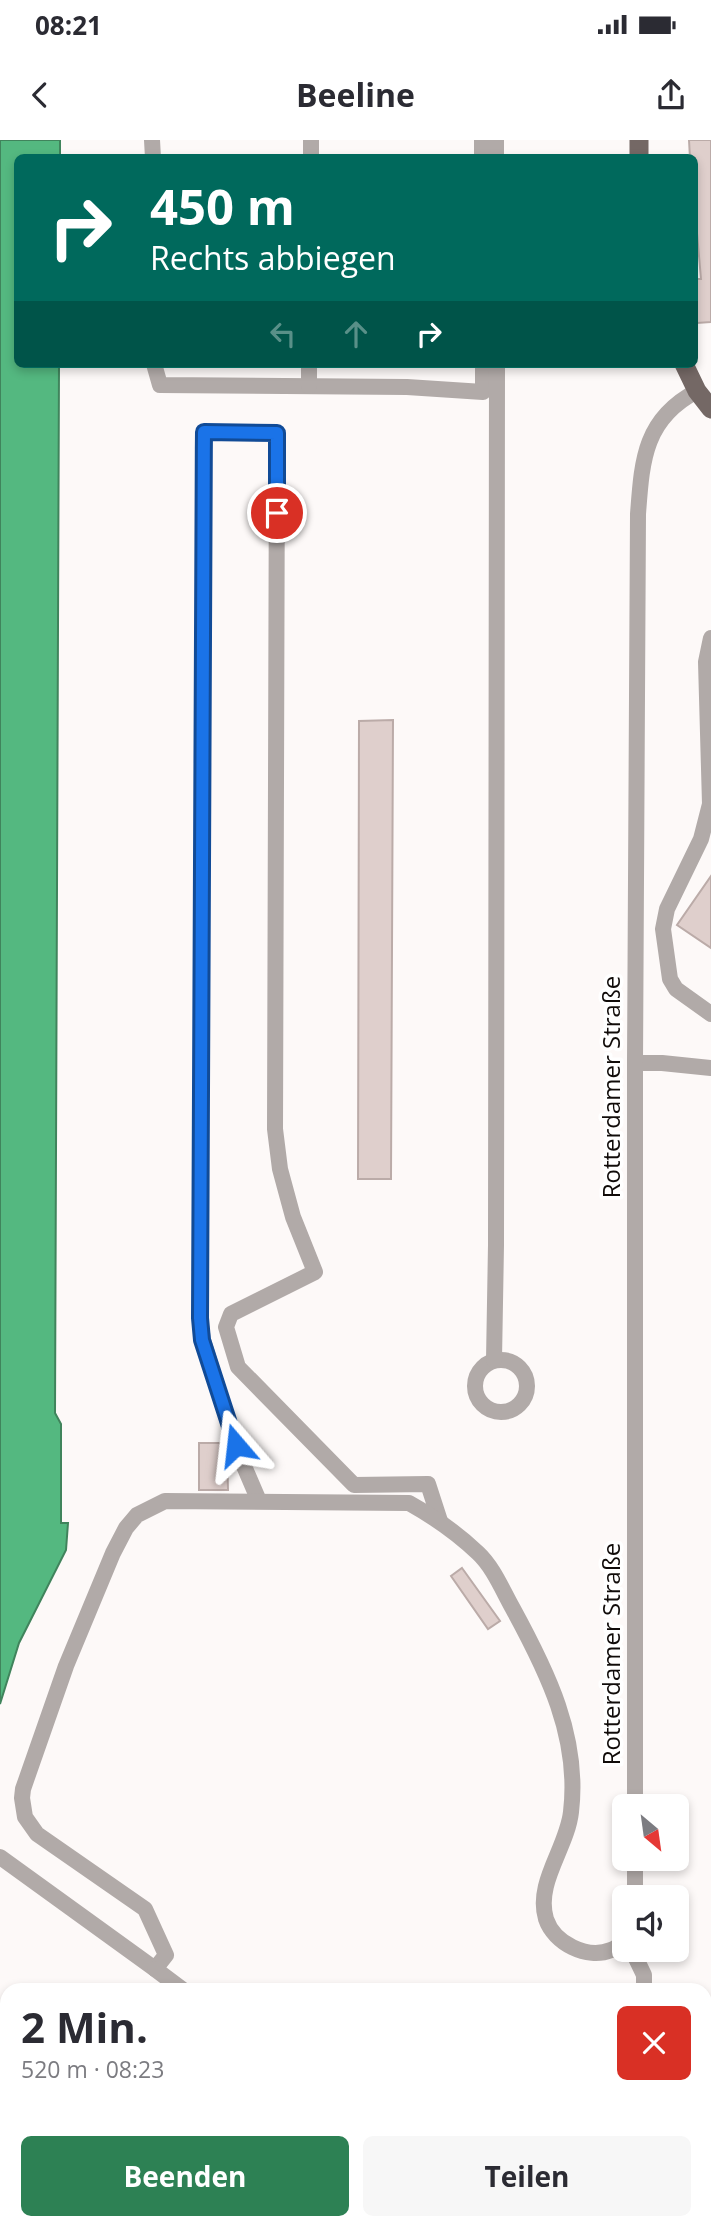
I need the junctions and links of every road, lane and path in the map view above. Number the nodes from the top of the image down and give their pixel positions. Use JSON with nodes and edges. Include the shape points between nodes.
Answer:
{"nodes":[{"id":1,"x":154,"y":368,"type":"edge"},
{"id":2,"x":309,"y":368,"type":"edge"},
{"id":3,"x":483,"y":368,"type":"edge"},
{"id":4,"x":497,"y":368,"type":"edge"},
{"id":5,"x":686,"y":368,"type":"edge"},
{"id":6,"x":309,"y":386,"type":"junction"},
{"id":7,"x":697,"y":391,"type":"junction"},
{"id":8,"x":711,"y":409,"type":"edge"},
{"id":9,"x":711,"y":638,"type":"edge"},
{"id":10,"x":710,"y":774,"type":"edge"},
{"id":11,"x":711,"y":1014,"type":"edge"},
{"id":12,"x":635,"y":1063,"type":"junction"},
{"id":13,"x":711,"y":1068,"type":"edge"},
{"id":14,"x":494,"y":1360,"type":"dead end"},
{"id":15,"x":259,"y":1501,"type":"junction"},
{"id":16,"x":440,"y":1521,"type":"junction"},
{"id":17,"x":635,"y":1794,"type":"edge"},
{"id":18,"x":0,"y":1857,"type":"edge"},
{"id":19,"x":612,"y":1950,"type":"edge"},
{"id":20,"x":638,"y":1962,"type":"edge"},
{"id":21,"x":155,"y":1969,"type":"junction"},
{"id":22,"x":174,"y":1983,"type":"edge"},
{"id":23,"x":644,"y":1983,"type":"edge"}],
"edges":[{"from":1,"to":6,"type":"street","via":[[160,385]]},
{"from":2,"to":6,"type":"street"},
{"from":3,"to":6,"type":"street","via":[[483,392]]},
{"from":4,"to":14,"type":"street"},
{"from":5,"to":7,"type":"main road"},
{"from":7,"to":8,"type":"main road"},
{"from":7,"to":12,"type":"street","name":"Rotterdamer Straße","via":[[679,400],[664,416],[648,442],[641,475]]},
{"from":9,"to":10,"type":"street","via":[[706,662]]},
{"from":10,"to":11,"type":"street","via":[[710,804],[701,839],[667,909],[663,929],[670,979],[676,989]]},
{"from":12,"to":13,"type":"street"},
{"from":12,"to":17,"type":"street","name":"Rotterdamer Straße"},
{"from":15,"to":16,"type":"street","name":"Rotterdamer Straße","via":[[410,1503]]},
{"from":15,"to":16,"type":"street","via":[[202,1340],[200,1318],[204,432],[277,433],[275,1129],[293,1217],[315,1272],[231,1314],[226,1327],[238,1367],[354,1485],[428,1484]]},
{"from":15,"to":21,"type":"street","name":"Rotterdamer Straße","via":[[164,1501],[137,1515],[126,1528],[66,1666],[23,1789],[25,1817],[37,1834],[145,1909],[166,1955]]},
{"from":16,"to":19,"type":"street","name":"Rotterdamer Straße","via":[[480,1554],[492,1571],[542,1664],[566,1732],[573,1790],[569,1830],[544,1890],[550,1928],[565,1944],[589,1952]]},
{"from":18,"to":21,"type":"street"},
{"from":20,"to":23,"type":"street"},
{"from":21,"to":22,"type":"street"}]}
